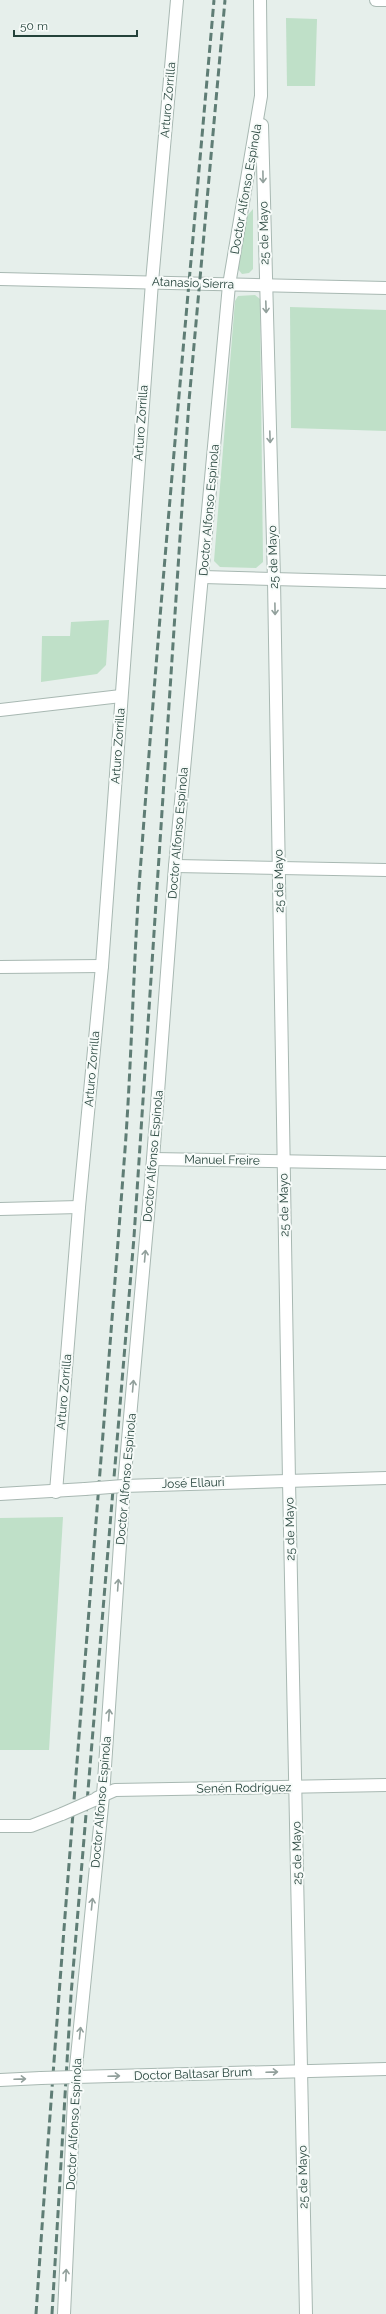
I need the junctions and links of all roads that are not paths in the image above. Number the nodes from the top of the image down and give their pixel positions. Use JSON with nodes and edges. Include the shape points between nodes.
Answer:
{"nodes":[{"id":1,"x":177,"y":0,"type":"edge"},
{"id":2,"x":260,"y":0,"type":"edge"},
{"id":3,"x":376,"y":0,"type":"edge"},
{"id":4,"x":386,"y":0,"type":"edge"},
{"id":5,"x":261,"y":96,"type":"junction"},
{"id":6,"x":0,"y":279,"type":"edge"},
{"id":7,"x":152,"y":282,"type":"junction"},
{"id":8,"x":230,"y":284,"type":"junction"},
{"id":9,"x":265,"y":286,"type":"junction"},
{"id":10,"x":386,"y":288,"type":"edge"},
{"id":11,"x":203,"y":577,"type":"junction"},
{"id":12,"x":274,"y":580,"type":"junction"},
{"id":13,"x":386,"y":582,"type":"edge"},
{"id":14,"x":122,"y":696,"type":"junction"},
{"id":15,"x":0,"y":710,"type":"edge"},
{"id":16,"x":175,"y":866,"type":"junction"},
{"id":17,"x":278,"y":868,"type":"junction"},
{"id":18,"x":386,"y":870,"type":"edge"},
{"id":19,"x":102,"y":966,"type":"junction"},
{"id":20,"x":0,"y":967,"type":"edge"},
{"id":21,"x":153,"y":1159,"type":"junction"},
{"id":22,"x":283,"y":1161,"type":"junction"},
{"id":23,"x":386,"y":1163,"type":"edge"},
{"id":24,"x":79,"y":1207,"type":"junction"},
{"id":25,"x":0,"y":1209,"type":"edge"},
{"id":26,"x":386,"y":1478,"type":"edge"},
{"id":27,"x":289,"y":1480,"type":"junction"},
{"id":28,"x":124,"y":1485,"type":"junction"},
{"id":29,"x":56,"y":1492,"type":"junction"},
{"id":30,"x":0,"y":1494,"type":"edge"},
{"id":31,"x":386,"y":1785,"type":"edge"},
{"id":32,"x":296,"y":1788,"type":"junction"},
{"id":33,"x":98,"y":1798,"type":"junction"},
{"id":34,"x":0,"y":1826,"type":"edge"},
{"id":35,"x":386,"y":2069,"type":"edge"},
{"id":36,"x":300,"y":2071,"type":"junction"},
{"id":37,"x":76,"y":2077,"type":"junction"},
{"id":38,"x":0,"y":2080,"type":"edge"},
{"id":39,"x":64,"y":2314,"type":"edge"},
{"id":40,"x":306,"y":2314,"type":"edge"}],
"edges":[{"from":1,"to":7,"type":"street","name":"Arturo Zorrilla"},
{"from":2,"to":5,"type":"street","name":"Doctor Alfonso Espínola"},
{"from":3,"to":4,"type":"street"},
{"from":5,"to":8,"type":"street","name":"Doctor Alfonso Espínola"},
{"from":5,"to":9,"type":"street","name":"25 de Mayo","one_way":true},
{"from":6,"to":7,"type":"street","name":"Atanasio Sierra"},
{"from":7,"to":8,"type":"street","name":"Atanasio Sierra"},
{"from":7,"to":14,"type":"street","name":"Arturo Zorrilla"},
{"from":8,"to":9,"type":"street","name":"Atanasio Sierra"},
{"from":8,"to":11,"type":"street","name":"Doctor Alfonso Espínola"},
{"from":9,"to":10,"type":"street","name":"Atanasio Sierra"},
{"from":9,"to":12,"type":"street","name":"25 de Mayo","one_way":true},
{"from":11,"to":12,"type":"street"},
{"from":11,"to":16,"type":"street","name":"Doctor Alfonso Espínola"},
{"from":12,"to":13,"type":"street"},
{"from":12,"to":17,"type":"street","name":"25 de Mayo","one_way":true},
{"from":14,"to":15,"type":"street"},
{"from":14,"to":19,"type":"street","name":"Arturo Zorrilla"},
{"from":16,"to":17,"type":"street"},
{"from":16,"to":21,"type":"street","name":"Doctor Alfonso Espínola"},
{"from":17,"to":18,"type":"street"},
{"from":17,"to":22,"type":"street","name":"25 de Mayo"},
{"from":19,"to":20,"type":"street"},
{"from":19,"to":24,"type":"street","name":"Arturo Zorrilla"},
{"from":21,"to":22,"type":"street","name":"Manuel Freire"},
{"from":28,"to":21,"type":"street","name":"Doctor Alfonso Espínola","one_way":true},
{"from":22,"to":23,"type":"street","name":"Manuel Freire"},
{"from":22,"to":27,"type":"street","name":"25 de Mayo"},
{"from":24,"to":25,"type":"street"},
{"from":24,"to":29,"type":"street","name":"Arturo Zorrilla"},
{"from":26,"to":27,"type":"street","name":"José Ellauri"},
{"from":27,"to":28,"type":"street","name":"José Ellauri"},
{"from":27,"to":32,"type":"street","name":"25 de Mayo"},
{"from":28,"to":29,"type":"street","name":"José Ellauri","bridge":true},
{"from":33,"to":28,"type":"street","name":"Doctor Alfonso Espínola","one_way":true},
{"from":29,"to":30,"type":"street","name":"José Ellauri"},
{"from":31,"to":32,"type":"street","name":"Senén Rodríguez"},
{"from":32,"to":33,"type":"street","name":"Senén Rodríguez","via":[[115,1790]]},
{"from":32,"to":36,"type":"street","name":"25 de Mayo"},
{"from":33,"to":34,"type":"street","name":"Senén Rodríguez","bridge":true,"via":[[31,1826]]},
{"from":37,"to":33,"type":"street","name":"Doctor Alfonso Espínola","one_way":true},
{"from":35,"to":36,"type":"street","name":"Doctor Baltasar Brum"},
{"from":37,"to":36,"type":"street","name":"Doctor Baltasar Brum","one_way":true},
{"from":36,"to":40,"type":"street","name":"25 de Mayo"},
{"from":38,"to":37,"type":"street","name":"Doctor Baltasar Brum","one_way":true,"bridge":true},
{"from":39,"to":37,"type":"street","name":"Doctor Alfonso Espínola","one_way":true}]}
